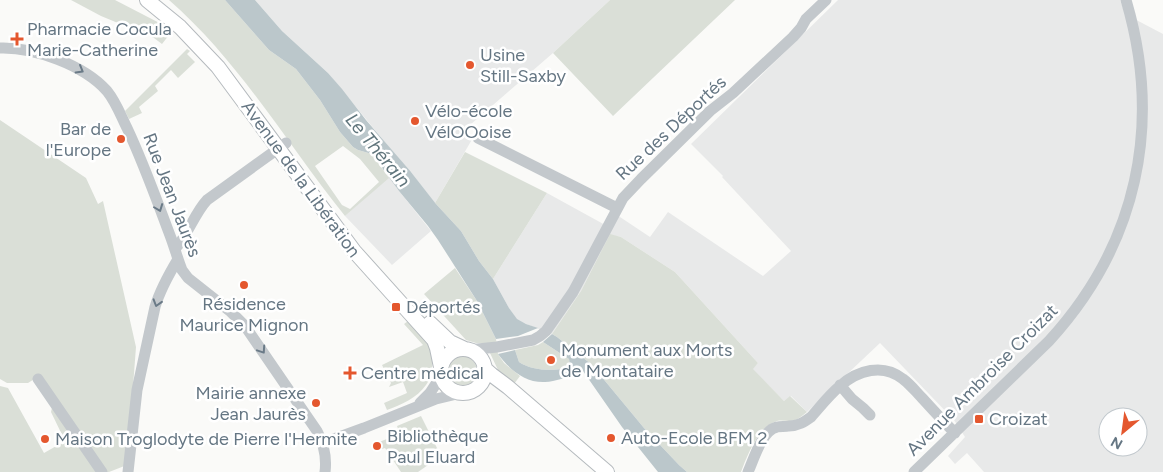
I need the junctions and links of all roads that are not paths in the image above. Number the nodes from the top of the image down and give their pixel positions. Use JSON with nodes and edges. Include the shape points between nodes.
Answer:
{"nodes":[{"id":1,"x":147,"y":0,"type":"edge"},
{"id":2,"x":162,"y":0,"type":"edge"},
{"id":3,"x":826,"y":0,"type":"edge"},
{"id":4,"x":1126,"y":0,"type":"edge"},
{"id":5,"x":185,"y":26,"type":"junction"},
{"id":6,"x":0,"y":48,"type":"edge"},
{"id":7,"x":478,"y":138,"type":"dead end"},
{"id":8,"x":282,"y":146,"type":"junction"},
{"id":9,"x":617,"y":208,"type":"junction"},
{"id":10,"x":176,"y":254,"type":"junction"},
{"id":11,"x":497,"y":347,"type":"junction"},
{"id":12,"x":466,"y":350,"type":"junction"},
{"id":13,"x":484,"y":365,"type":"junction"},
{"id":14,"x":441,"y":372,"type":"junction"},
{"id":15,"x":38,"y":379,"type":"dead end"},
{"id":16,"x":840,"y":385,"type":"junction"},
{"id":17,"x":478,"y":387,"type":"junction"},
{"id":18,"x":461,"y":393,"type":"junction"},
{"id":19,"x":523,"y":400,"type":"junction"},
{"id":20,"x":413,"y":408,"type":"junction"},
{"id":21,"x":870,"y":415,"type":"dead end"},
{"id":22,"x":955,"y":433,"type":"junction"},
{"id":23,"x":323,"y":443,"type":"junction"},
{"id":24,"x":102,"y":472,"type":"edge"},
{"id":25,"x":128,"y":472,"type":"edge"},
{"id":26,"x":325,"y":472,"type":"edge"},
{"id":27,"x":607,"y":472,"type":"edge"},
{"id":28,"x":748,"y":472,"type":"edge"},
{"id":29,"x":914,"y":472,"type":"edge"}],
"edges":[{"from":1,"to":5,"type":"main road","name":"Avenue de la Libération"},
{"from":2,"to":5,"type":"main road","name":"Avenue de la Libération"},
{"from":3,"to":9,"type":"street","name":"Rue des Déportés","via":[[793,37],[710,111],[641,179]]},
{"from":4,"to":22,"type":"street","name":"Avenue Ambroise Croizat","via":[[1141,56],[1144,137],[1133,195],[1122,228],[1098,276],[1068,319]]},
{"from":5,"to":8,"type":"main road","name":"Avenue de la Libération","via":[[212,46]]},
{"from":6,"to":10,"type":"street","name":"Rue Jean Jaurès","one_way":true,"via":[[27,51],[68,64],[106,90],[136,147]]},
{"from":7,"to":9,"type":"street"},
{"from":8,"to":10,"type":"street","via":[[207,200],[180,242]]},
{"from":8,"to":12,"type":"main road","name":"Avenue de la Libération","via":[[375,263],[437,330]]},
{"from":8,"to":14,"type":"main road","name":"Avenue de la Libération","via":[[354,251],[434,340]]},
{"from":9,"to":11,"type":"street","name":"Rue des Déportés","via":[[573,292],[548,329],[536,339]]},
{"from":10,"to":23,"type":"street","name":"Rue Jean Jaurès","one_way":true,"via":[[188,278],[245,326]]},
{"from":10,"to":25,"type":"street","one_way":true,"via":[[155,307],[137,390]]},
{"from":11,"to":12,"type":"street","name":"Rue des Déportés"},
{"from":11,"to":13,"type":"street","via":[[487,353]]},
{"from":12,"to":13,"type":"main road","via":[[477,354]]},
{"from":12,"to":14,"type":"main road","via":[[455,350],[449,354],[443,361]]},
{"from":13,"to":17,"type":"main road","via":[[484,377]]},
{"from":13,"to":19,"type":"main road"},
{"from":14,"to":18,"type":"main road","via":[[449,389]]},
{"from":14,"to":20,"type":"street","via":[[430,393]]},
{"from":15,"to":24,"type":"street"},
{"from":16,"to":21,"type":"street"},
{"from":16,"to":22,"type":"street","via":[[867,371],[890,372],[910,385]]},
{"from":16,"to":28,"type":"street","via":[[806,421],[795,426],[774,428],[766,434]]},
{"from":17,"to":18,"type":"main road","via":[[472,392]]},
{"from":17,"to":19,"type":"main road","via":[[498,387]]},
{"from":18,"to":20,"type":"street"},
{"from":19,"to":27,"type":"main road"},
{"from":20,"to":23,"type":"street"},
{"from":22,"to":29,"type":"street","name":"Avenue Ambroise Croizat"},
{"from":23,"to":26,"type":"street","name":"Rue Jean Jaurès"}]}
